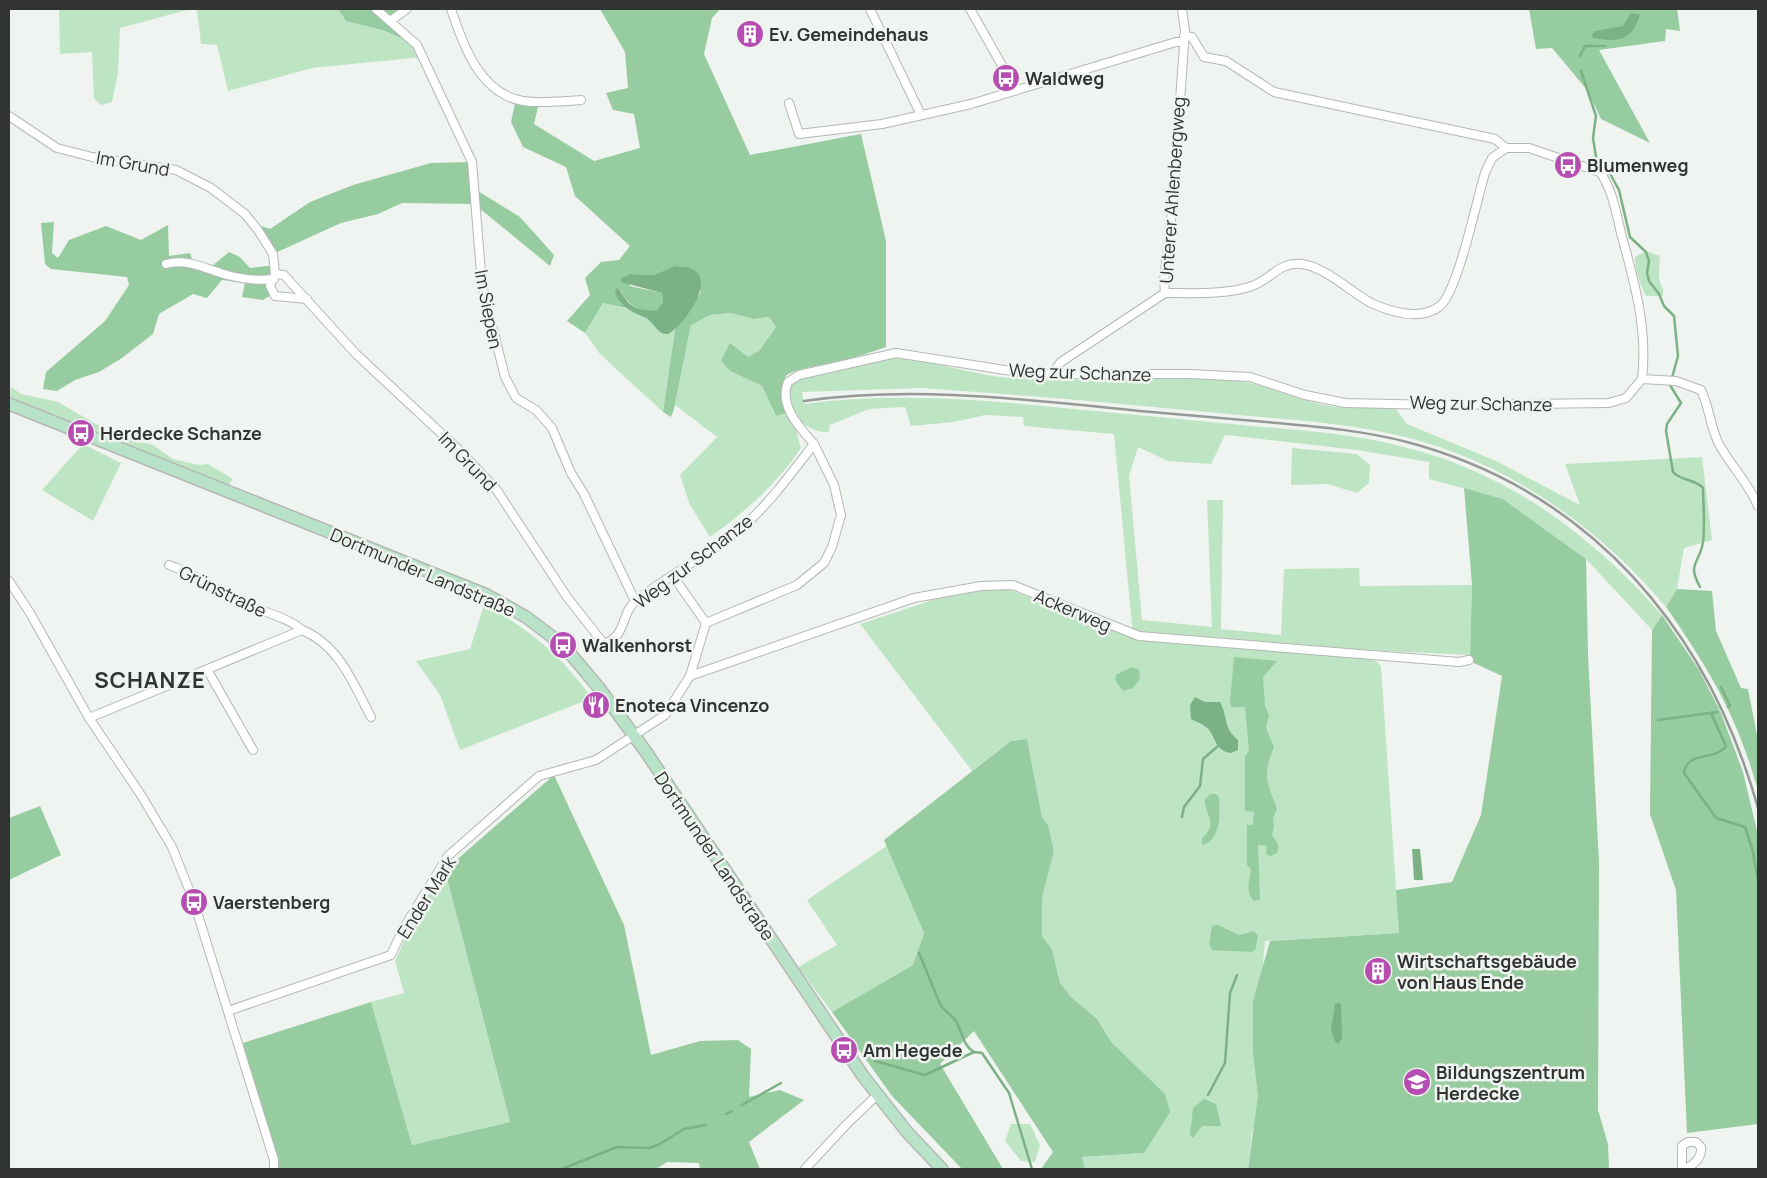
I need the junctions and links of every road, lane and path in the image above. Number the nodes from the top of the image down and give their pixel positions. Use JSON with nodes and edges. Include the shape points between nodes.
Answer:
{"nodes":[{"id":1,"x":376,"y":9,"type":"edge"},
{"id":2,"x":407,"y":9,"type":"edge"},
{"id":3,"x":452,"y":9,"type":"edge"},
{"id":4,"x":870,"y":9,"type":"edge"},
{"id":5,"x":970,"y":9,"type":"edge"},
{"id":6,"x":1182,"y":9,"type":"edge"},
{"id":7,"x":390,"y":21,"type":"junction"},
{"id":8,"x":1184,"y":39,"type":"junction"},
{"id":9,"x":1016,"y":90,"type":"junction"},
{"id":10,"x":581,"y":100,"type":"dead end"},
{"id":11,"x":788,"y":104,"type":"dead end"},
{"id":12,"x":921,"y":115,"type":"junction"},
{"id":13,"x":9,"y":116,"type":"edge"},
{"id":14,"x":1506,"y":148,"type":"junction"},
{"id":15,"x":166,"y":264,"type":"dead end"},
{"id":16,"x":274,"y":277,"type":"junction"},
{"id":17,"x":1165,"y":293,"type":"junction"},
{"id":18,"x":307,"y":300,"type":"junction"},
{"id":19,"x":1052,"y":372,"type":"junction"},
{"id":20,"x":1642,"y":379,"type":"junction"},
{"id":21,"x":9,"y":404,"type":"edge"},
{"id":22,"x":814,"y":444,"type":"junction"},
{"id":23,"x":1758,"y":506,"type":"edge"},
{"id":24,"x":169,"y":565,"type":"dead end"},
{"id":25,"x":673,"y":576,"type":"junction"},
{"id":26,"x":9,"y":581,"type":"edge"},
{"id":27,"x":635,"y":601,"type":"junction"},
{"id":28,"x":706,"y":623,"type":"junction"},
{"id":29,"x":302,"y":630,"type":"junction"},
{"id":30,"x":604,"y":644,"type":"joint"},
{"id":31,"x":1469,"y":660,"type":"dead end"},
{"id":32,"x":208,"y":671,"type":"junction"},
{"id":33,"x":690,"y":676,"type":"junction"},
{"id":34,"x":371,"y":716,"type":"dead end"},
{"id":35,"x":88,"y":718,"type":"junction"},
{"id":36,"x":633,"y":734,"type":"junction"},
{"id":37,"x":253,"y":750,"type":"dead end"},
{"id":38,"x":228,"y":1011,"type":"junction"},
{"id":39,"x":877,"y":1095,"type":"junction"},
{"id":40,"x":274,"y":1169,"type":"edge"},
{"id":41,"x":808,"y":1169,"type":"edge"},
{"id":42,"x":942,"y":1169,"type":"edge"},
{"id":43,"x":1682,"y":1169,"type":"edge"},
{"id":44,"x":1686,"y":1169,"type":"edge"}],
"edges":[{"from":1,"to":7,"type":"street","name":"Im Siepen"},
{"from":2,"to":7,"type":"street"},
{"from":3,"to":10,"type":"street","via":[[469,55],[495,88],[523,101]]},
{"from":4,"to":12,"type":"street"},
{"from":5,"to":9,"type":"street"},
{"from":6,"to":8,"type":"street","name":"Unterer Ahlenbergweg"},
{"from":7,"to":27,"type":"street","name":"Im Siepen","via":[[417,45],[472,162],[482,285],[505,377],[516,398],[536,410],[552,428]]},
{"from":8,"to":9,"type":"street"},
{"from":8,"to":14,"type":"street","via":[[1192,37],[1204,57],[1226,61],[1274,92],[1495,139]]},
{"from":8,"to":17,"type":"street","name":"Unterer Ahlenbergweg"},
{"from":9,"to":12,"type":"street"},
{"from":11,"to":12,"type":"street","via":[[799,134],[882,124]]},
{"from":13,"to":16,"type":"street","name":"Im Grund","via":[[57,148],[176,170],[211,188],[245,214],[258,230],[274,254]]},
{"from":14,"to":17,"type":"street","via":[[1492,158],[1484,173],[1452,288],[1440,305],[1425,312],[1409,314],[1388,310],[1314,267],[1291,263],[1252,286]]},
{"from":14,"to":20,"type":"street","via":[[1529,148],[1600,172],[1611,193],[1642,321],[1645,359]]},
{"from":15,"to":16,"type":"street","via":[[189,263],[255,280]]},
{"from":16,"to":18,"type":"street","name":"Im Grund","via":[[284,275]]},
{"from":16,"to":18,"type":"street","name":"Im Grund","via":[[270,286],[275,296]]},
{"from":17,"to":19,"type":"street","name":"Unterer Ahlenbergweg","via":[[1061,362]]},
{"from":18,"to":30,"type":"street","name":"Im Grund","via":[[356,354],[496,489],[567,597]]},
{"from":19,"to":20,"type":"street","name":"Weg zur Schanze","via":[[1250,377],[1329,400],[1438,405],[1609,402],[1626,398]]},
{"from":19,"to":22,"type":"street","name":"Weg zur Schanze","via":[[1031,374],[896,353],[799,375],[788,382],[786,400],[794,420]]},
{"from":20,"to":23,"type":"street","via":[[1662,379],[1700,390],[1706,399],[1719,445]]},
{"from":21,"to":36,"type":"main road","name":"Dortmunder Landstraße","via":[[486,596],[526,617],[563,645]]},
{"from":22,"to":25,"type":"street","name":"Weg zur Schanze","via":[[748,523]]},
{"from":22,"to":28,"type":"street","via":[[834,485],[841,515],[824,563],[797,585]]},
{"from":24,"to":29,"type":"street","name":"Grünstraße","via":[[190,572],[239,602],[293,622]]},
{"from":25,"to":27,"type":"street","name":"Weg zur Schanze"},
{"from":25,"to":28,"type":"street"},
{"from":26,"to":35,"type":"street"},
{"from":27,"to":30,"type":"street","name":"Weg zur Schanze","via":[[620,632],[614,640]]},
{"from":28,"to":33,"type":"street","name":"Ender Mark"},
{"from":29,"to":32,"type":"street","name":"Grünstraße"},
{"from":29,"to":34,"type":"street","name":"Grünstraße","via":[[325,642],[335,653]]},
{"from":31,"to":33,"type":"street","name":"Ackerweg","via":[[1459,662],[1138,636],[1013,585],[1005,585],[914,598]]},
{"from":32,"to":35,"type":"street","name":"Grünstraße"},
{"from":32,"to":37,"type":"street"},
{"from":33,"to":36,"type":"street","name":"Ender Mark","via":[[665,714]]},
{"from":35,"to":38,"type":"street","via":[[142,795],[172,846],[194,902]]},
{"from":36,"to":38,"type":"street","name":"Ender Mark","via":[[596,760],[539,776],[448,856],[403,929],[391,956]]},
{"from":36,"to":39,"type":"main road","name":"Dortmunder Landstraße"},
{"from":38,"to":40,"type":"street","via":[[274,1160]]},
{"from":39,"to":41,"type":"street"},
{"from":39,"to":42,"type":"main road","name":"Dortmunder Landstraße"},
{"from":43,"to":44,"type":"street","via":[[1682,1146],[1696,1142],[1701,1147],[1701,1155]]}]}
